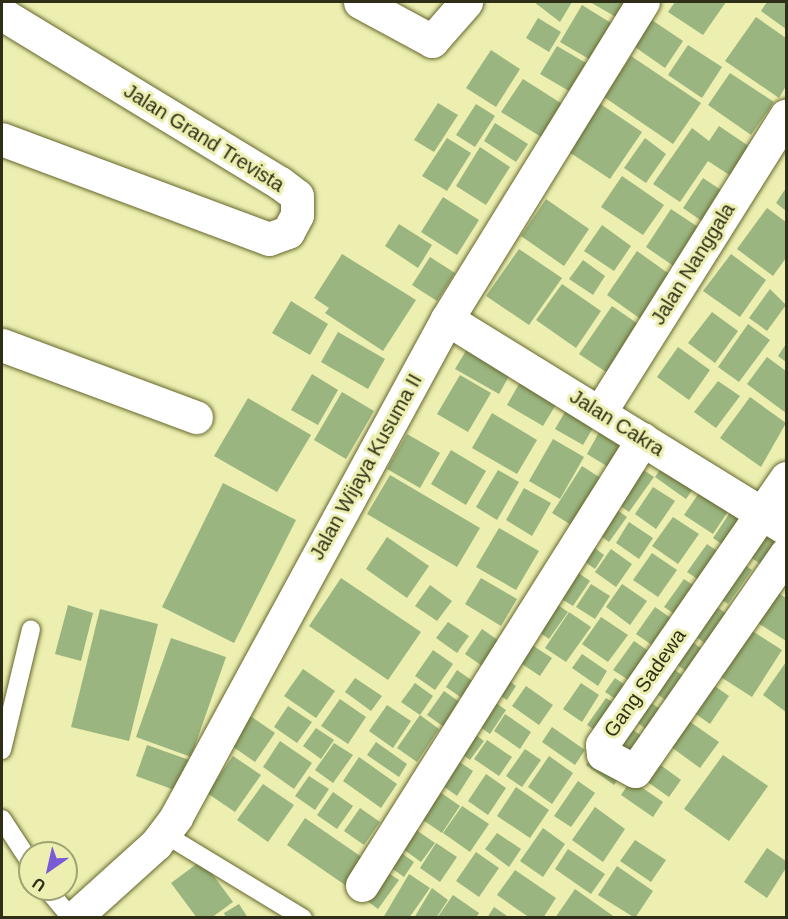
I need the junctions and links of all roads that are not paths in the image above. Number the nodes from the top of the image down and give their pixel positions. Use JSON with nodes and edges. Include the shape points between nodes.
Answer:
{"nodes":[{"id":1,"x":360,"y":2,"type":"edge"},
{"id":2,"x":466,"y":2,"type":"edge"},
{"id":3,"x":643,"y":2,"type":"edge"},
{"id":4,"x":2,"y":14,"type":"edge"},
{"id":5,"x":786,"y":115,"type":"edge"},
{"id":6,"x":2,"y":139,"type":"edge"},
{"id":7,"x":447,"y":319,"type":"junction"},
{"id":8,"x":2,"y":345,"type":"edge"},
{"id":9,"x":600,"y":412,"type":"junction"},
{"id":10,"x":196,"y":417,"type":"dead end"},
{"id":11,"x":643,"y":440,"type":"junction"},
{"id":12,"x":786,"y":478,"type":"edge"},
{"id":13,"x":775,"y":521,"type":"edge"},
{"id":14,"x":786,"y":554,"type":"edge"},
{"id":15,"x":31,"y":629,"type":"dead end"},
{"id":16,"x":2,"y":750,"type":"edge"},
{"id":17,"x":2,"y":819,"type":"edge"},
{"id":18,"x":164,"y":833,"type":"junction"},
{"id":19,"x":18,"y":844,"type":"edge"},
{"id":20,"x":362,"y":885,"type":"dead end"},
{"id":21,"x":57,"y":901,"type":"edge"},
{"id":22,"x":296,"y":916,"type":"edge"},
{"id":23,"x":72,"y":918,"type":"edge"}],
"edges":[{"from":1,"to":2,"type":"street","via":[[432,41]]},
{"from":3,"to":7,"type":"street","name":"Jalan Wijaya Kusuma II"},
{"from":4,"to":6,"type":"street","name":"Jalan Grand Trevista","via":[[280,183],[297,196],[297,215],[288,232],[269,238]]},
{"from":5,"to":9,"type":"street","name":"Jalan Nanggala"},
{"from":7,"to":9,"type":"street","name":"Jalan Cakra"},
{"from":7,"to":18,"type":"street","name":"Jalan Wijaya Kusuma II"},
{"from":8,"to":10,"type":"street"},
{"from":9,"to":11,"type":"street","name":"Jalan Cakra"},
{"from":11,"to":13,"type":"street","name":"Jalan Cakra"},
{"from":11,"to":20,"type":"street"},
{"from":12,"to":13,"type":"street"},
{"from":13,"to":14,"type":"street","name":"Gang Sadewa","via":[[602,745],[603,754],[635,771]]},
{"from":15,"to":16,"type":"lane"},
{"from":17,"to":19,"type":"lane"},
{"from":18,"to":22,"type":"lane"},
{"from":18,"to":23,"type":"street","name":"Jalan Wijaya Kusuma II"},
{"from":21,"to":23,"type":"lane"}]}
